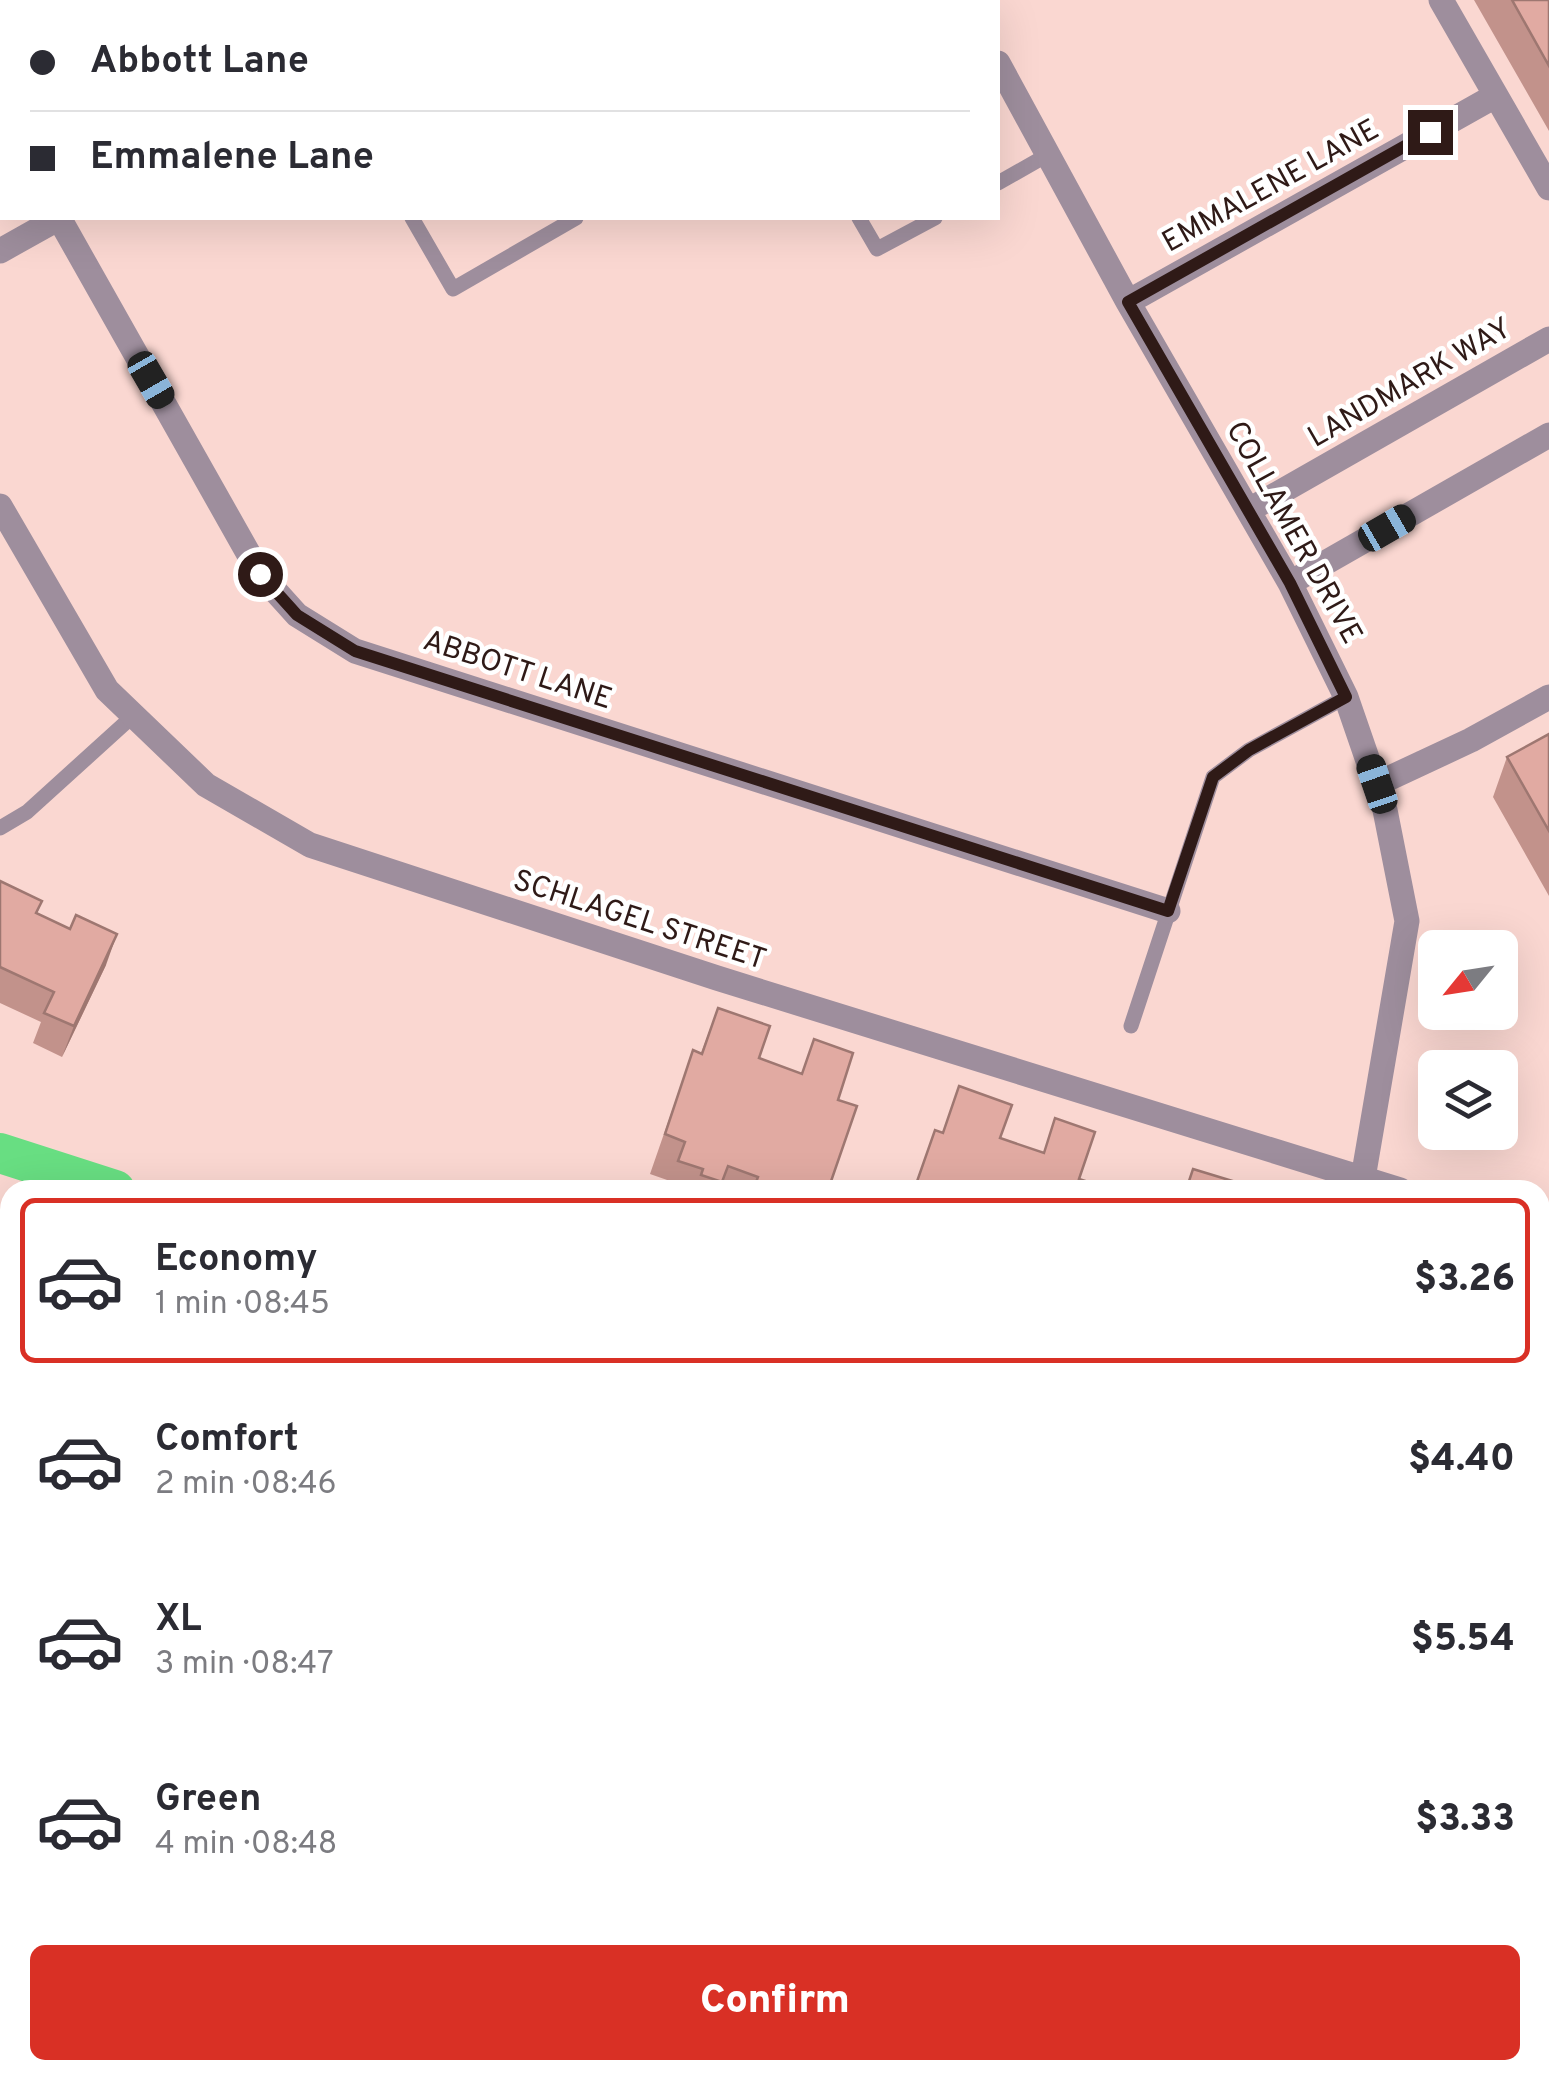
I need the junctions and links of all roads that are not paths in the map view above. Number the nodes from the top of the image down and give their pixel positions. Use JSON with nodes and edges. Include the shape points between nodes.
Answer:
{"nodes":[{"id":1,"x":1441,"y":0,"type":"edge"},
{"id":2,"x":1000,"y":67,"type":"edge"},
{"id":3,"x":1495,"y":96,"type":"junction"},
{"id":4,"x":1049,"y":154,"type":"junction"},
{"id":5,"x":1000,"y":182,"type":"edge"},
{"id":6,"x":1549,"y":188,"type":"edge"},
{"id":7,"x":55,"y":220,"type":"edge"},
{"id":8,"x":60,"y":220,"type":"edge"},
{"id":9,"x":413,"y":220,"type":"edge"},
{"id":10,"x":573,"y":220,"type":"edge"},
{"id":11,"x":859,"y":220,"type":"edge"},
{"id":12,"x":931,"y":220,"type":"edge"},
{"id":13,"x":0,"y":251,"type":"edge"},
{"id":14,"x":1128,"y":302,"type":"junction"},
{"id":15,"x":1549,"y":339,"type":"edge"},
{"id":16,"x":1549,"y":435,"type":"edge"},
{"id":17,"x":0,"y":506,"type":"edge"},
{"id":18,"x":1249,"y":510,"type":"junction"},
{"id":19,"x":1290,"y":583,"type":"junction"},
{"id":20,"x":1346,"y":697,"type":"junction"},
{"id":21,"x":1549,"y":697,"type":"edge"},
{"id":22,"x":134,"y":715,"type":"junction"},
{"id":23,"x":1377,"y":784,"type":"junction"},
{"id":24,"x":0,"y":828,"type":"edge"},
{"id":25,"x":1168,"y":911,"type":"junction"},
{"id":26,"x":1131,"y":1026,"type":"dead end"},
{"id":27,"x":1350,"y":1180,"type":"edge"},
{"id":28,"x":1364,"y":1180,"type":"edge"}],
"edges":[{"from":1,"to":3,"type":"street"},
{"from":2,"to":4,"type":"street","name":"COLLAMER DRIVE"},
{"from":3,"to":6,"type":"street"},
{"from":3,"to":14,"type":"street","name":"EMMALENE LANE"},
{"from":4,"to":5,"type":"lane"},
{"from":4,"to":14,"type":"street","name":"COLLAMER DRIVE"},
{"from":7,"to":13,"type":"street"},
{"from":8,"to":25,"type":"street","name":"ABBOTT LANE","via":[[260,574],[297,615],[340,642]]},
{"from":9,"to":10,"type":"lane","via":[[452,289]]},
{"from":11,"to":12,"type":"lane","via":[[877,250]]},
{"from":14,"to":18,"type":"street","name":"COLLAMER DRIVE"},
{"from":15,"to":18,"type":"street","name":"LANDMARK WAY"},
{"from":16,"to":19,"type":"street"},
{"from":17,"to":22,"type":"street","name":"SCHLAGEL STREET","via":[[107,690]]},
{"from":18,"to":19,"type":"street","name":"COLLAMER DRIVE"},
{"from":19,"to":20,"type":"street","name":"COLLAMER DRIVE"},
{"from":20,"to":23,"type":"street","name":"COLLAMER DRIVE"},
{"from":20,"to":25,"type":"lane","via":[[1213,777]]},
{"from":21,"to":23,"type":"street"},
{"from":22,"to":24,"type":"lane","via":[[27,812]]},
{"from":22,"to":27,"type":"street","name":"SCHLAGEL STREET","via":[[206,785],[310,845]]},
{"from":23,"to":28,"type":"street","name":"COLLAMER DRIVE","via":[[1406,921]]},
{"from":25,"to":26,"type":"lane"}]}
